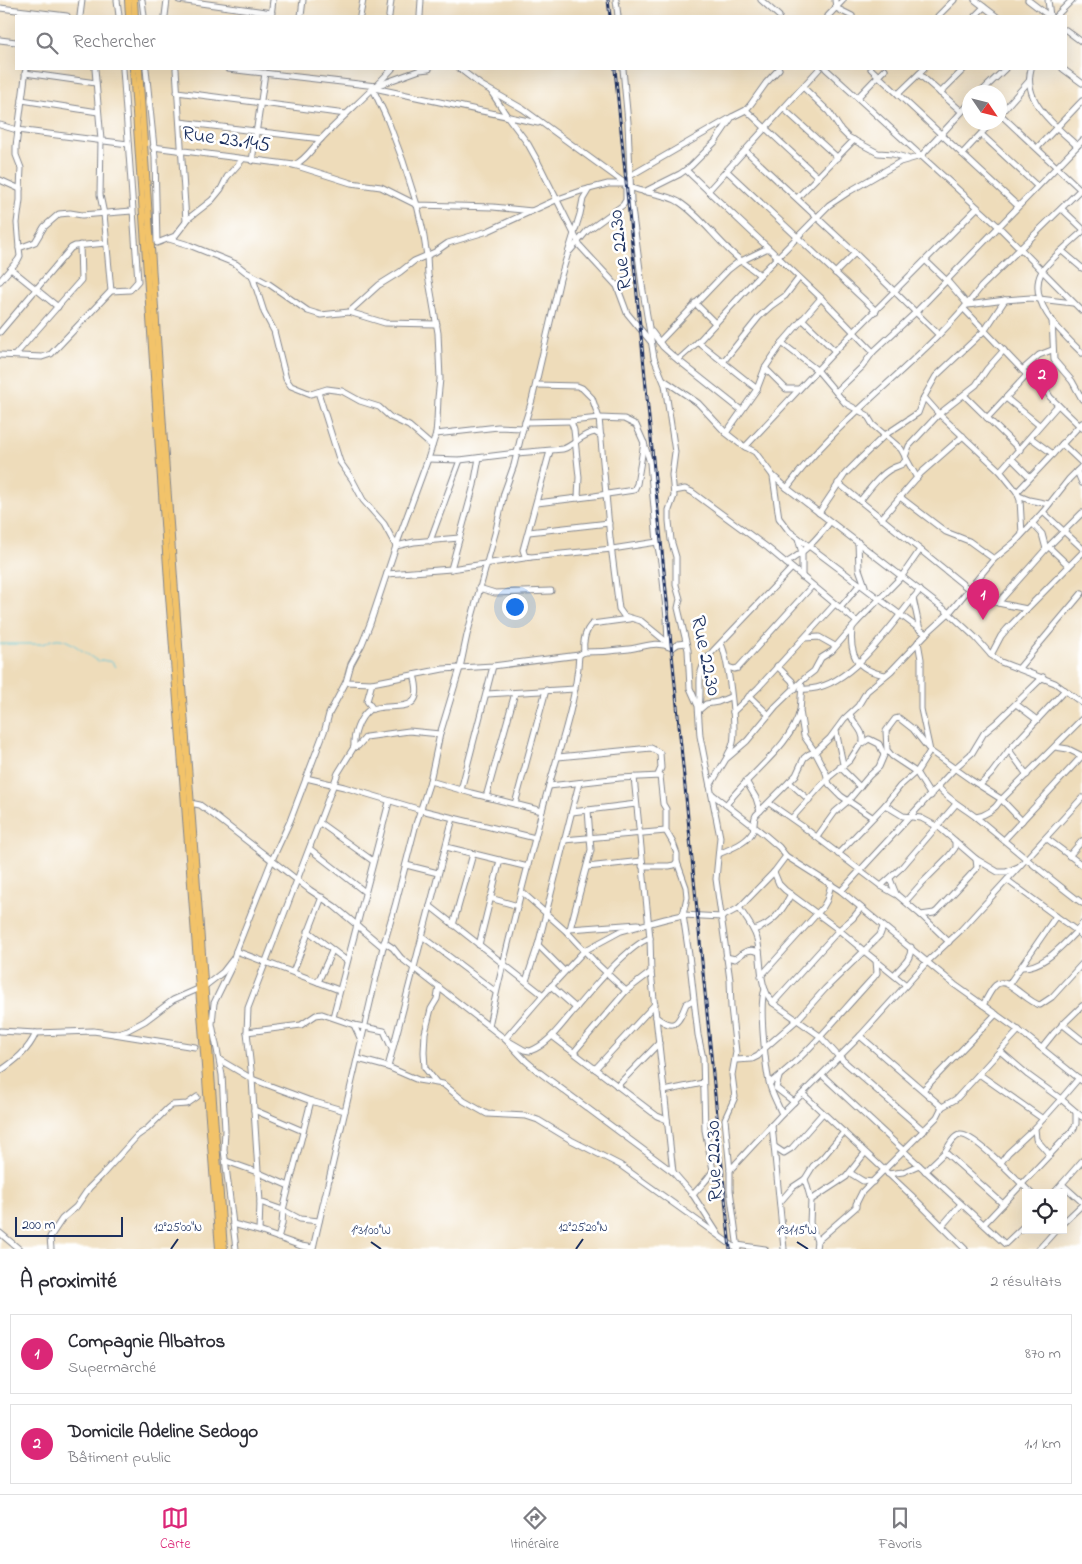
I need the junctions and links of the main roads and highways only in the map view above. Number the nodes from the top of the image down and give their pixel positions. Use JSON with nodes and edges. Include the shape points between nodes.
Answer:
{"nodes":[{"id":1,"x":128,"y":0,"type":"edge"},
{"id":2,"x":134,"y":0,"type":"edge"},
{"id":3,"x":129,"y":15,"type":"edge"},
{"id":4,"x":135,"y":15,"type":"edge"},
{"id":5,"x":133,"y":70,"type":"edge"},
{"id":6,"x":139,"y":70,"type":"edge"},
{"id":7,"x":151,"y":248,"type":"junction"},
{"id":8,"x":202,"y":988,"type":"junction"},
{"id":9,"x":219,"y":1249,"type":"edge"},
{"id":10,"x":224,"y":1249,"type":"edge"}],
"edges":[{"from":1,"to":3,"type":"main road"},
{"from":2,"to":4,"type":"main road"},
{"from":5,"to":7,"type":"main road"},
{"from":6,"to":7,"type":"main road"},
{"from":7,"to":8,"type":"main road"},
{"from":7,"to":8,"type":"main road","via":[[169,586]]},
{"from":8,"to":9,"type":"main road"},
{"from":8,"to":10,"type":"main road"}]}
